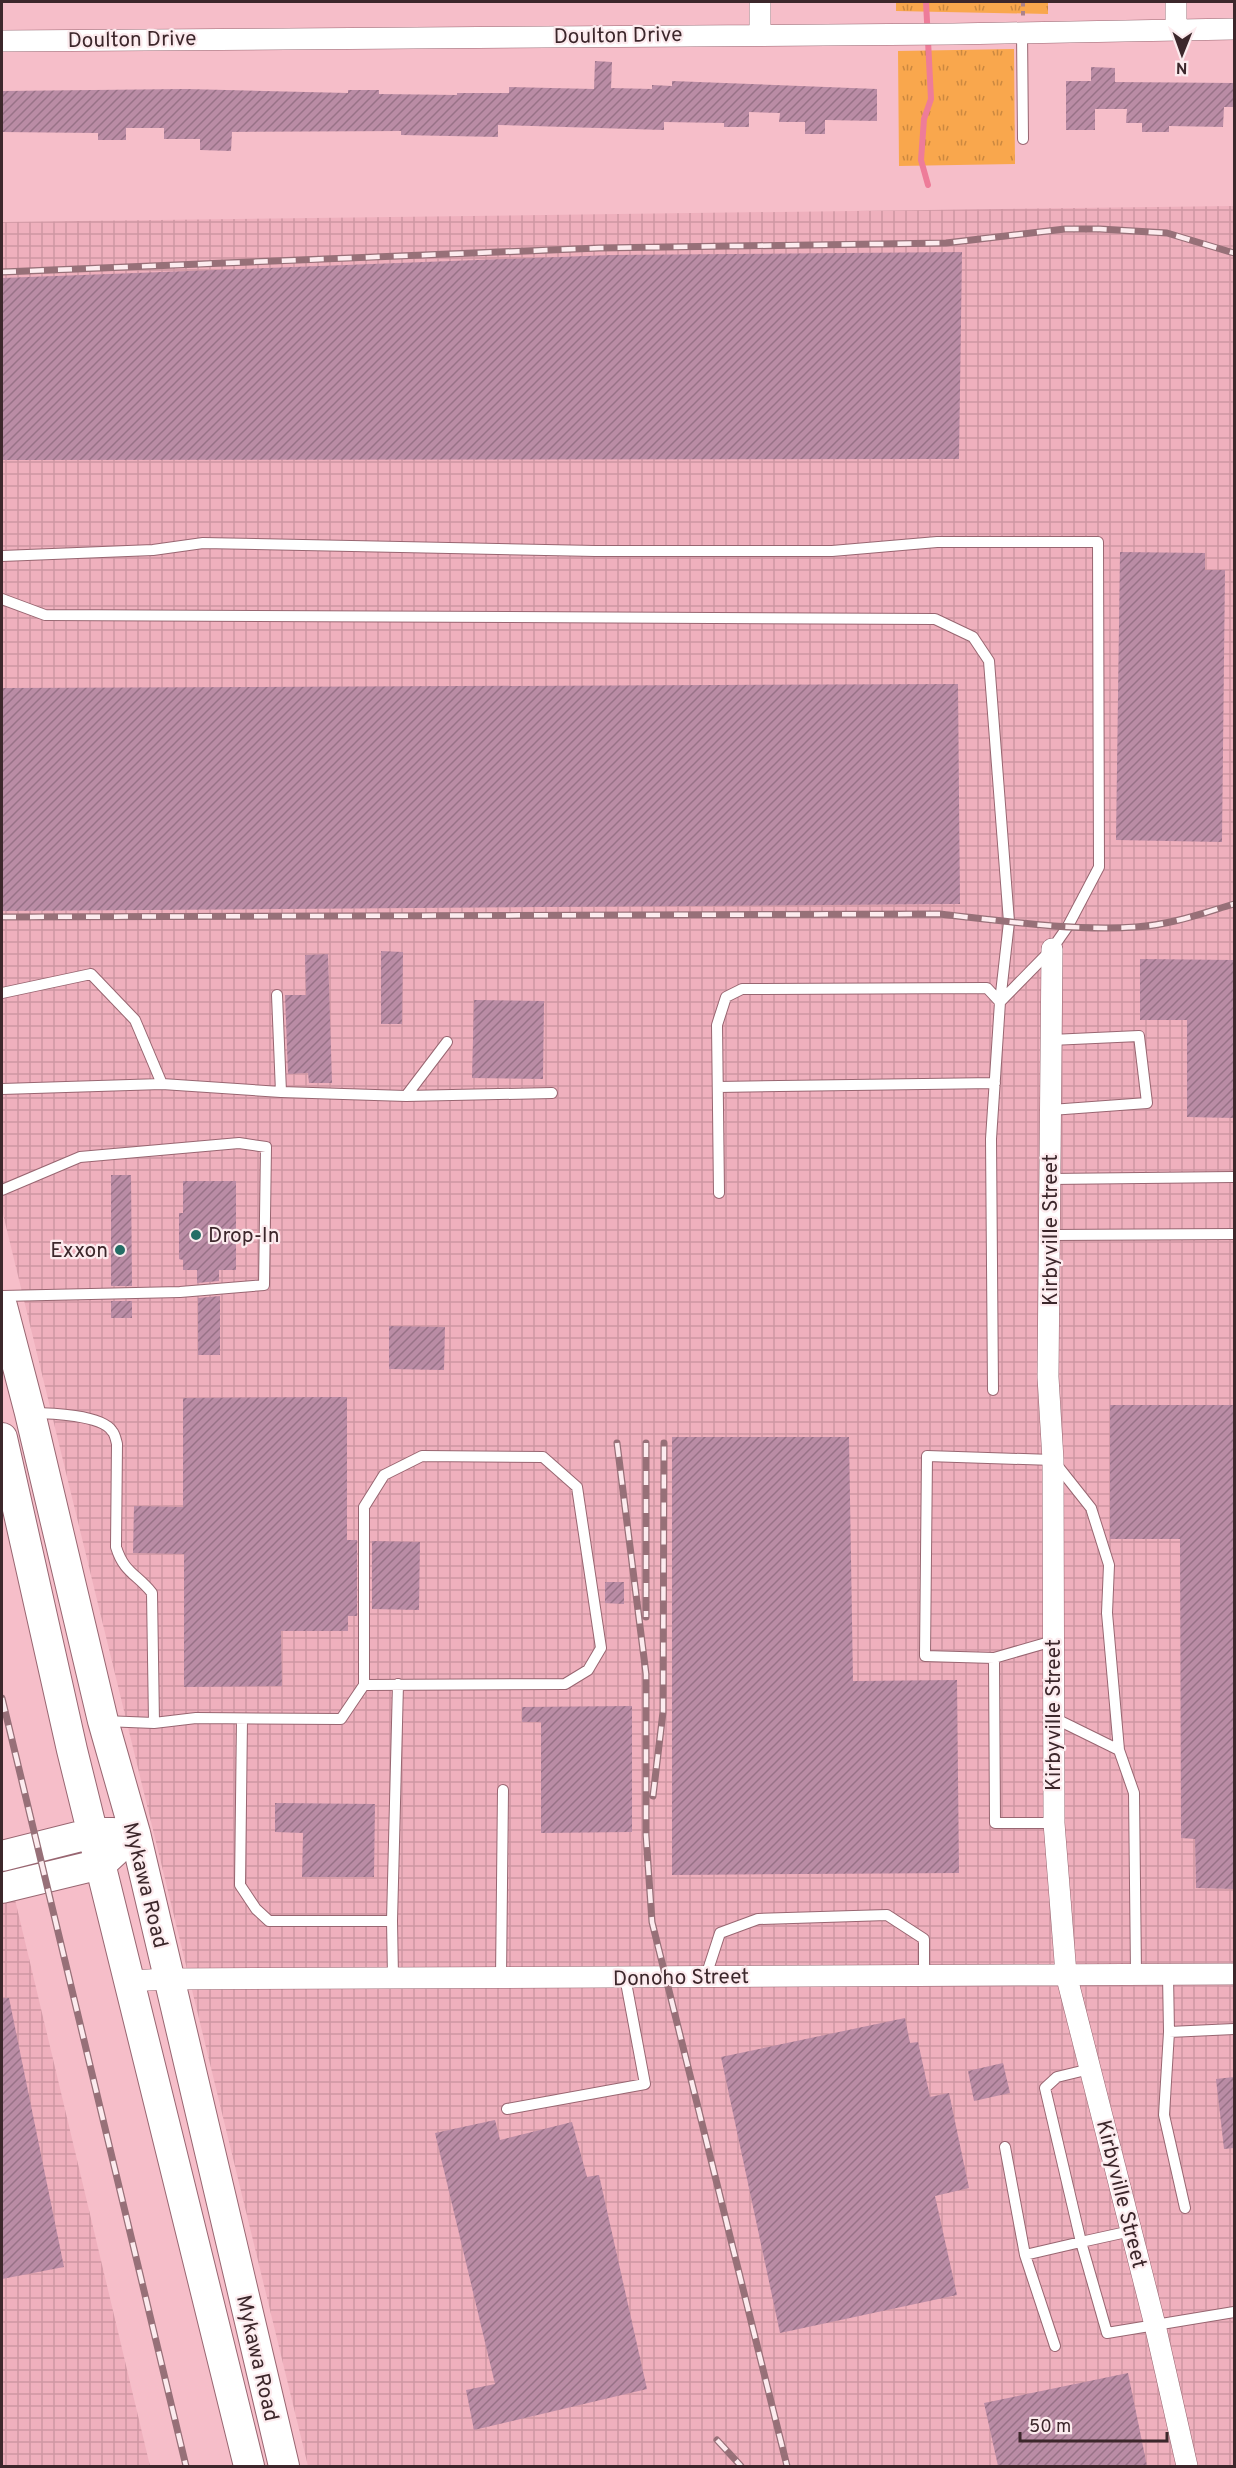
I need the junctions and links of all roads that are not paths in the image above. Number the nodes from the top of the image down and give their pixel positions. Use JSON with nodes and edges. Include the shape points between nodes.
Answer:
{"nodes":[{"id":1,"x":760,"y":2,"type":"edge"},
{"id":2,"x":1176,"y":2,"type":"edge"},
{"id":3,"x":1023,"y":25,"type":"junction"},
{"id":4,"x":1234,"y":29,"type":"edge"},
{"id":5,"x":1176,"y":30,"type":"junction"},
{"id":6,"x":760,"y":34,"type":"junction"},
{"id":7,"x":2,"y":41,"type":"edge"},
{"id":8,"x":1023,"y":139,"type":"dead end"},
{"id":9,"x":2,"y":556,"type":"edge"},
{"id":10,"x":2,"y":599,"type":"edge"},
{"id":11,"x":1052,"y":950,"type":"junction"},
{"id":12,"x":2,"y":993,"type":"edge"},
{"id":13,"x":277,"y":995,"type":"dead end"},
{"id":14,"x":1000,"y":1002,"type":"junction"},
{"id":15,"x":1051,"y":1040,"type":"junction"},
{"id":16,"x":447,"y":1042,"type":"dead end"},
{"id":17,"x":994,"y":1083,"type":"junction"},
{"id":18,"x":162,"y":1084,"type":"junction"},
{"id":19,"x":718,"y":1087,"type":"junction"},
{"id":20,"x":2,"y":1089,"type":"edge"},
{"id":21,"x":281,"y":1092,"type":"junction"},
{"id":22,"x":552,"y":1093,"type":"dead end"},
{"id":23,"x":406,"y":1096,"type":"junction"},
{"id":24,"x":1051,"y":1110,"type":"junction"},
{"id":25,"x":1234,"y":1177,"type":"edge"},
{"id":26,"x":1050,"y":1179,"type":"junction"},
{"id":27,"x":2,"y":1190,"type":"edge"},
{"id":28,"x":719,"y":1193,"type":"dead end"},
{"id":29,"x":1050,"y":1234,"type":"junction"},
{"id":30,"x":1234,"y":1234,"type":"edge"},
{"id":31,"x":2,"y":1296,"type":"edge"},
{"id":32,"x":2,"y":1306,"type":"edge"},
{"id":33,"x":993,"y":1389,"type":"dead end"},
{"id":34,"x":41,"y":1413,"type":"junction"},
{"id":35,"x":2,"y":1438,"type":"edge"},
{"id":36,"x":1053,"y":1460,"type":"junction"},
{"id":37,"x":1053,"y":1641,"type":"junction"},
{"id":38,"x":994,"y":1658,"type":"junction"},
{"id":39,"x":398,"y":1684,"type":"junction"},
{"id":40,"x":364,"y":1685,"type":"junction"},
{"id":41,"x":1054,"y":1718,"type":"junction"},
{"id":42,"x":242,"y":1719,"type":"junction"},
{"id":43,"x":103,"y":1721,"type":"junction"},
{"id":44,"x":154,"y":1723,"type":"junction"},
{"id":45,"x":1119,"y":1750,"type":"junction"},
{"id":46,"x":503,"y":1790,"type":"dead end"},
{"id":47,"x":1054,"y":1823,"type":"junction"},
{"id":48,"x":93,"y":1833,"type":"junction"},
{"id":49,"x":135,"y":1833,"type":"junction"},
{"id":50,"x":2,"y":1856,"type":"edge"},
{"id":51,"x":101,"y":1864,"type":"junction"},
{"id":52,"x":2,"y":1888,"type":"edge"},
{"id":53,"x":392,"y":1921,"type":"junction"},
{"id":54,"x":1066,"y":1974,"type":"junction"},
{"id":55,"x":1136,"y":1974,"type":"junction"},
{"id":56,"x":1168,"y":1974,"type":"junction"},
{"id":57,"x":1234,"y":1974,"type":"edge"},
{"id":58,"x":924,"y":1975,"type":"junction"},
{"id":59,"x":706,"y":1976,"type":"junction"},
{"id":60,"x":393,"y":1977,"type":"junction"},
{"id":61,"x":625,"y":1977,"type":"junction"},
{"id":62,"x":501,"y":1978,"type":"junction"},
{"id":63,"x":168,"y":1979,"type":"junction"},
{"id":64,"x":128,"y":1981,"type":"junction"},
{"id":65,"x":1234,"y":2029,"type":"edge"},
{"id":66,"x":1169,"y":2032,"type":"junction"},
{"id":67,"x":1090,"y":2069,"type":"junction"},
{"id":68,"x":507,"y":2109,"type":"dead end"},
{"id":69,"x":1005,"y":2147,"type":"dead end"},
{"id":70,"x":1185,"y":2208,"type":"dead end"},
{"id":71,"x":1131,"y":2231,"type":"junction"},
{"id":72,"x":1081,"y":2242,"type":"junction"},
{"id":73,"x":1024,"y":2254,"type":"junction"},
{"id":74,"x":1234,"y":2312,"type":"edge"},
{"id":75,"x":1155,"y":2325,"type":"junction"},
{"id":76,"x":1054,"y":2346,"type":"dead end"},
{"id":77,"x":249,"y":2466,"type":"edge"},
{"id":78,"x":284,"y":2466,"type":"edge"},
{"id":79,"x":1187,"y":2466,"type":"edge"}],
"edges":[{"from":1,"to":6,"type":"street"},
{"from":2,"to":5,"type":"street"},
{"from":3,"to":5,"type":"street","name":"Doulton Drive"},
{"from":3,"to":6,"type":"street","name":"Doulton Drive","via":[[953,34]]},
{"from":3,"to":8,"type":"lane"},
{"from":4,"to":5,"type":"street","name":"Doulton Drive"},
{"from":6,"to":7,"type":"street","name":"Doulton Drive"},
{"from":9,"to":11,"type":"lane","via":[[153,550],[204,543],[832,551],[937,542],[1098,542],[1100,867]]},
{"from":10,"to":14,"type":"lane","via":[[45,615],[934,619],[973,637],[989,661],[1009,922]]},
{"from":11,"to":14,"type":"lane"},
{"from":11,"to":15,"type":"street","name":"Kirbyville Street"},
{"from":12,"to":18,"type":"lane","via":[[91,974],[135,1020]]},
{"from":13,"to":21,"type":"lane"},
{"from":14,"to":17,"type":"lane"},
{"from":14,"to":19,"type":"lane","via":[[987,988],[741,989],[726,997],[717,1024]]},
{"from":15,"to":24,"type":"street","name":"Kirbyville Street"},
{"from":15,"to":24,"type":"lane","via":[[1139,1035],[1148,1103]]},
{"from":16,"to":23,"type":"lane"},
{"from":17,"to":19,"type":"lane"},
{"from":17,"to":33,"type":"lane"},
{"from":18,"to":20,"type":"lane"},
{"from":18,"to":21,"type":"lane"},
{"from":19,"to":28,"type":"lane"},
{"from":21,"to":23,"type":"lane"},
{"from":22,"to":23,"type":"lane"},
{"from":24,"to":26,"type":"street","name":"Kirbyville Street"},
{"from":25,"to":26,"type":"lane"},
{"from":26,"to":29,"type":"street","name":"Kirbyville Street"},
{"from":27,"to":31,"type":"lane","via":[[80,1157],[239,1143],[266,1146],[264,1285],[180,1292]]},
{"from":29,"to":30,"type":"lane"},
{"from":29,"to":36,"type":"street","name":"Kirbyville Street","via":[[1048,1377]]},
{"from":32,"to":34,"type":"main road","name":"Mykawa Road"},
{"from":34,"to":43,"type":"main road","name":"Mykawa Road"},
{"from":34,"to":44,"type":"lane","via":[[100,1422],[112,1430],[117,1444],[116,1547],[128,1572],[152,1593]]},
{"from":35,"to":48,"type":"main road","name":"Mykawa Road"},
{"from":36,"to":37,"type":"street","name":"Kirbyville Street"},
{"from":36,"to":38,"type":"lane","via":[[927,1456],[925,1656]]},
{"from":36,"to":45,"type":"lane","via":[[1090,1508],[1109,1565],[1107,1613]]},
{"from":37,"to":38,"type":"lane"},
{"from":37,"to":41,"type":"street","name":"Kirbyville Street"},
{"from":38,"to":47,"type":"lane","via":[[995,1823]]},
{"from":39,"to":40,"type":"lane"},
{"from":39,"to":40,"type":"lane","via":[[565,1684],[588,1670],[601,1648],[577,1487],[543,1457],[422,1456],[384,1475],[364,1507]]},
{"from":39,"to":53,"type":"lane"},
{"from":40,"to":42,"type":"lane","via":[[341,1719]]},
{"from":41,"to":45,"type":"lane"},
{"from":41,"to":47,"type":"street","name":"Kirbyville Street"},
{"from":42,"to":44,"type":"lane","via":[[195,1718]]},
{"from":42,"to":53,"type":"lane","via":[[240,1885],[256,1909],[269,1921]]},
{"from":43,"to":44,"type":"lane"},
{"from":43,"to":49,"type":"main road","name":"Mykawa Road"},
{"from":45,"to":55,"type":"lane","via":[[1134,1793]]},
{"from":46,"to":62,"type":"lane"},
{"from":47,"to":54,"type":"street","name":"Kirbyville Street"},
{"from":48,"to":49,"type":"main road"},
{"from":48,"to":50,"type":"main road"},
{"from":48,"to":51,"type":"main road","name":"Mykawa Road"},
{"from":49,"to":51,"type":"main road"},
{"from":49,"to":63,"type":"main road","name":"Mykawa Road"},
{"from":51,"to":52,"type":"main road"},
{"from":51,"to":64,"type":"main road","name":"Mykawa Road"},
{"from":53,"to":60,"type":"lane"},
{"from":54,"to":55,"type":"street","name":"Donoho Street"},
{"from":54,"to":58,"type":"street","name":"Donoho Street"},
{"from":54,"to":67,"type":"street","name":"Kirbyville Street"},
{"from":55,"to":56,"type":"street","name":"Donoho Street"},
{"from":56,"to":57,"type":"street","name":"Donoho Street"},
{"from":56,"to":66,"type":"lane"},
{"from":58,"to":59,"type":"street","name":"Donoho Street"},
{"from":58,"to":59,"type":"lane","via":[[924,1939],[887,1915],[758,1919],[720,1933]]},
{"from":59,"to":61,"type":"street","name":"Donoho Street"},
{"from":60,"to":62,"type":"street","name":"Donoho Street"},
{"from":60,"to":63,"type":"street","name":"Donoho Street"},
{"from":61,"to":62,"type":"street","name":"Donoho Street"},
{"from":61,"to":68,"type":"lane","via":[[645,2084]]},
{"from":63,"to":64,"type":"street","name":"Donoho Street"},
{"from":63,"to":78,"type":"main road","name":"Mykawa Road"},
{"from":64,"to":77,"type":"main road","name":"Mykawa Road"},
{"from":65,"to":66,"type":"lane"},
{"from":66,"to":70,"type":"lane","via":[[1164,2115]]},
{"from":67,"to":71,"type":"street","name":"Kirbyville Street"},
{"from":67,"to":72,"type":"lane","via":[[1057,2077],[1045,2088]]},
{"from":69,"to":73,"type":"lane"},
{"from":71,"to":72,"type":"lane"},
{"from":71,"to":75,"type":"street","name":"Kirbyville Street"},
{"from":72,"to":73,"type":"lane"},
{"from":72,"to":75,"type":"lane","via":[[1107,2333]]},
{"from":73,"to":76,"type":"lane"},
{"from":74,"to":75,"type":"lane"},
{"from":75,"to":79,"type":"street","name":"Kirbyville Street"}]}
